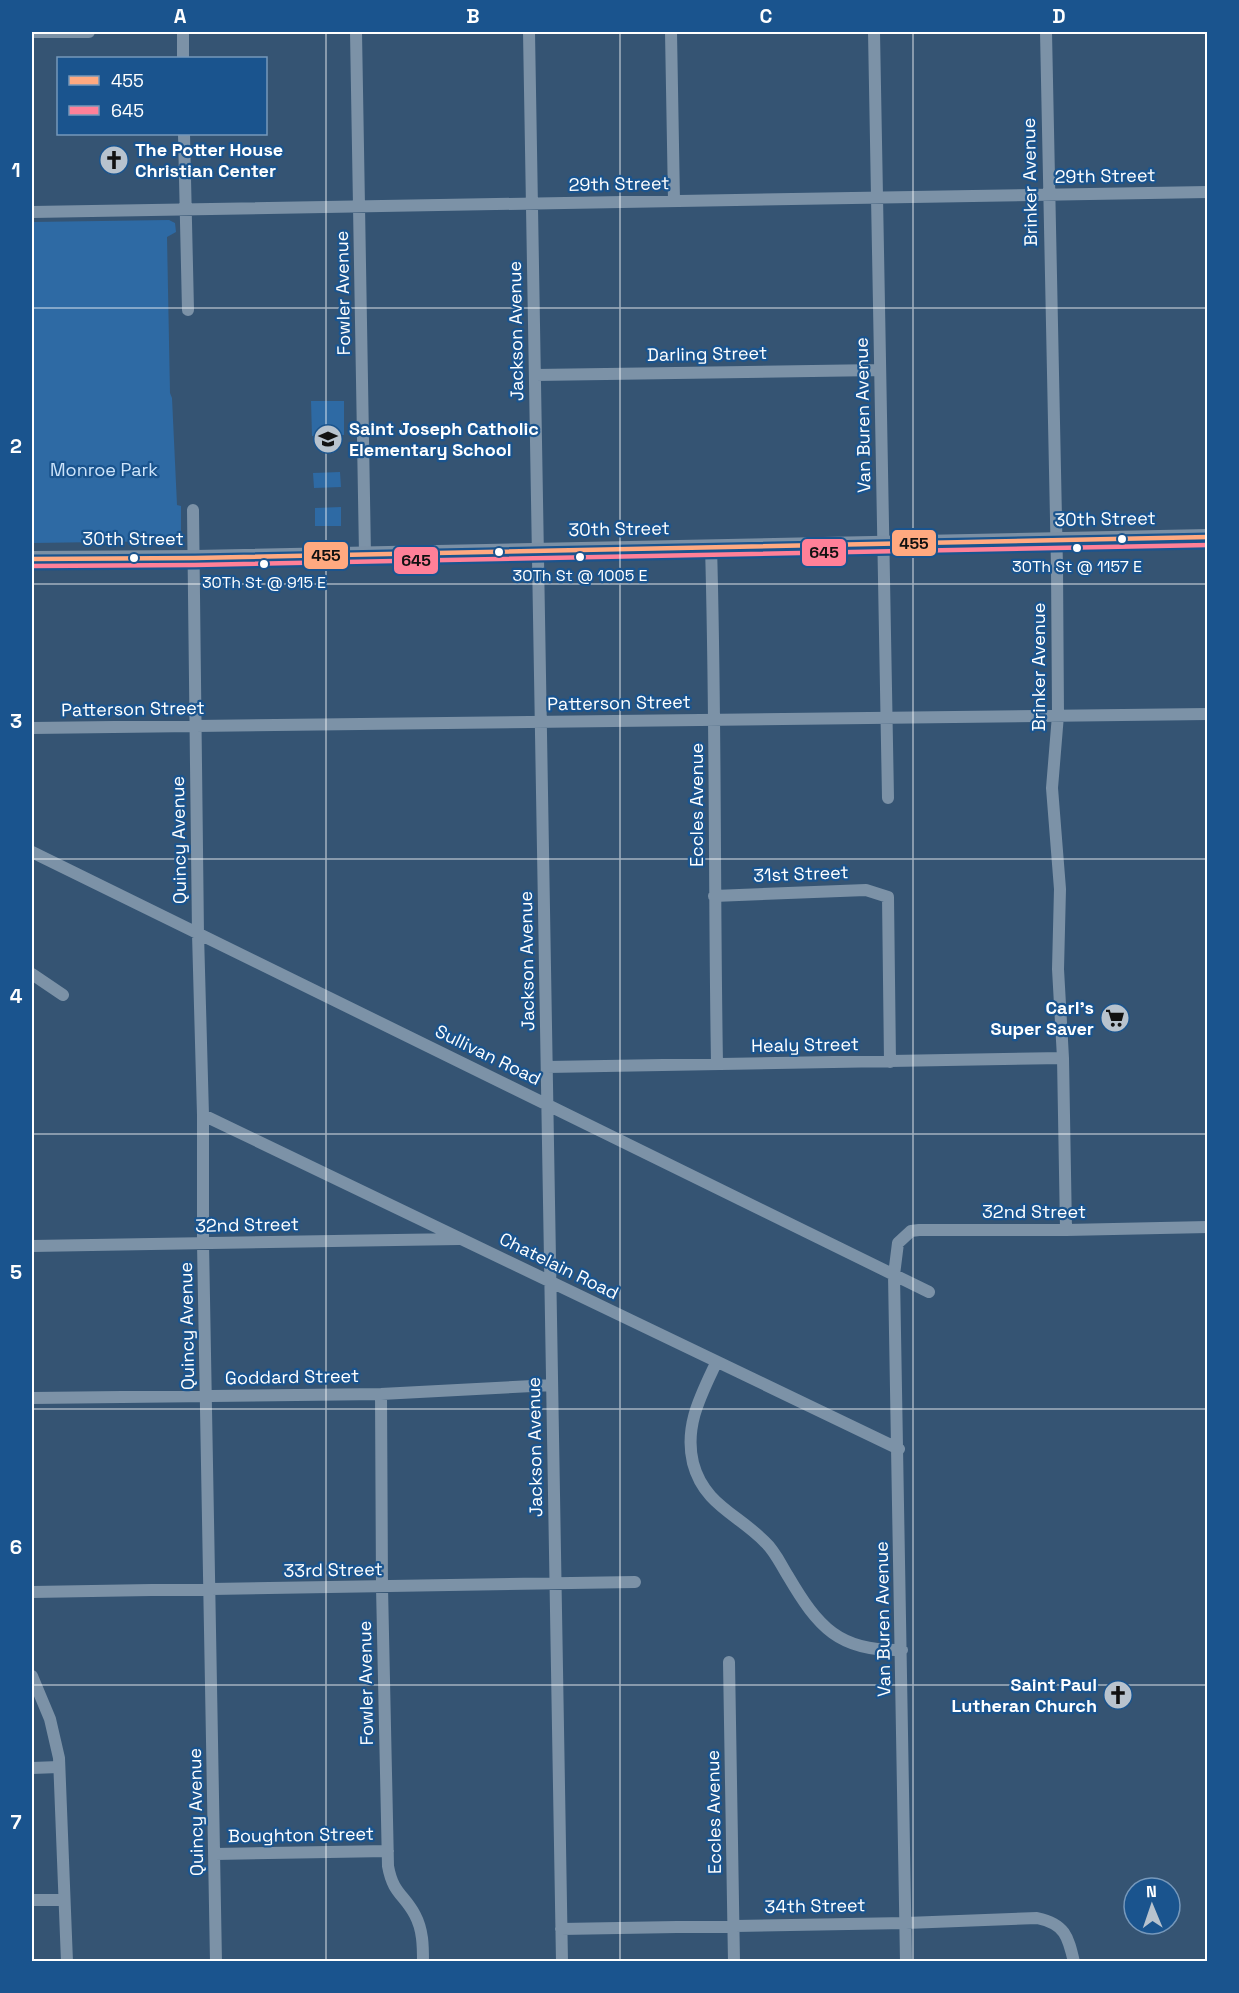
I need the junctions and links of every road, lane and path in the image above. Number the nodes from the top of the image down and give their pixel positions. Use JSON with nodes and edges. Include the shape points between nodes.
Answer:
{"nodes":[{"id":1,"x":32,"y":32,"type":"edge"},
{"id":2,"x":89,"y":32,"type":"edge"},
{"id":3,"x":183,"y":32,"type":"edge"},
{"id":4,"x":356,"y":32,"type":"edge"},
{"id":5,"x":529,"y":32,"type":"edge"},
{"id":6,"x":671,"y":32,"type":"edge"},
{"id":7,"x":874,"y":32,"type":"edge"},
{"id":8,"x":1046,"y":32,"type":"edge"},
{"id":9,"x":183,"y":57,"type":"edge"},
{"id":10,"x":184,"y":135,"type":"edge"},
{"id":11,"x":1208,"y":192,"type":"edge"},
{"id":12,"x":1049,"y":194,"type":"junction"},
{"id":13,"x":876,"y":198,"type":"junction"},
{"id":14,"x":674,"y":201,"type":"junction"},
{"id":15,"x":532,"y":204,"type":"junction"},
{"id":16,"x":359,"y":206,"type":"junction"},
{"id":17,"x":186,"y":210,"type":"junction"},
{"id":18,"x":32,"y":212,"type":"edge"},
{"id":19,"x":188,"y":310,"type":"dead end"},
{"id":20,"x":879,"y":370,"type":"junction"},
{"id":21,"x":535,"y":375,"type":"junction"},
{"id":22,"x":193,"y":510,"type":"dead end"},
{"id":23,"x":1208,"y":537,"type":"edge"},
{"id":24,"x":1057,"y":539,"type":"junction"},
{"id":25,"x":883,"y":543,"type":"junction"},
{"id":26,"x":711,"y":547,"type":"junction"},
{"id":27,"x":538,"y":550,"type":"junction"},
{"id":28,"x":366,"y":555,"type":"junction"},
{"id":29,"x":195,"y":558,"type":"junction"},
{"id":30,"x":32,"y":560,"type":"edge"},
{"id":31,"x":1208,"y":714,"type":"edge"},
{"id":32,"x":1058,"y":715,"type":"junction"},
{"id":33,"x":886,"y":718,"type":"junction"},
{"id":34,"x":715,"y":720,"type":"junction"},
{"id":35,"x":541,"y":722,"type":"junction"},
{"id":36,"x":196,"y":726,"type":"junction"},
{"id":37,"x":32,"y":728,"type":"edge"},
{"id":38,"x":888,"y":798,"type":"dead end"},
{"id":39,"x":32,"y":852,"type":"edge"},
{"id":40,"x":714,"y":896,"type":"junction"},
{"id":41,"x":198,"y":934,"type":"junction"},
{"id":42,"x":32,"y":974,"type":"edge"},
{"id":43,"x":63,"y":995,"type":"dead end"},
{"id":44,"x":1063,"y":1058,"type":"junction"},
{"id":45,"x":891,"y":1062,"type":"junction"},
{"id":46,"x":717,"y":1063,"type":"junction"},
{"id":47,"x":547,"y":1067,"type":"junction"},
{"id":48,"x":547,"y":1104,"type":"junction"},
{"id":49,"x":203,"y":1115,"type":"junction"},
{"id":50,"x":1208,"y":1227,"type":"edge"},
{"id":51,"x":1066,"y":1230,"type":"junction"},
{"id":52,"x":463,"y":1239,"type":"junction"},
{"id":53,"x":203,"y":1244,"type":"junction"},
{"id":54,"x":32,"y":1246,"type":"edge"},
{"id":55,"x":894,"y":1275,"type":"junction"},
{"id":56,"x":550,"y":1283,"type":"junction"},
{"id":57,"x":929,"y":1292,"type":"dead end"},
{"id":58,"x":717,"y":1363,"type":"junction"},
{"id":59,"x":552,"y":1385,"type":"junction"},
{"id":60,"x":381,"y":1394,"type":"junction"},
{"id":61,"x":207,"y":1396,"type":"junction"},
{"id":62,"x":32,"y":1398,"type":"edge"},
{"id":63,"x":899,"y":1449,"type":"junction"},
{"id":64,"x":635,"y":1582,"type":"dead end"},
{"id":65,"x":556,"y":1583,"type":"junction"},
{"id":66,"x":382,"y":1587,"type":"junction"},
{"id":67,"x":210,"y":1590,"type":"junction"},
{"id":68,"x":32,"y":1592,"type":"edge"},
{"id":69,"x":902,"y":1650,"type":"junction"},
{"id":70,"x":729,"y":1662,"type":"dead end"},
{"id":71,"x":32,"y":1676,"type":"edge"},
{"id":72,"x":59,"y":1767,"type":"junction"},
{"id":73,"x":32,"y":1768,"type":"edge"},
{"id":74,"x":388,"y":1851,"type":"junction"},
{"id":75,"x":214,"y":1854,"type":"junction"},
{"id":76,"x":32,"y":1900,"type":"edge"},
{"id":77,"x":64,"y":1900,"type":"junction"},
{"id":78,"x":906,"y":1923,"type":"junction"},
{"id":79,"x":733,"y":1926,"type":"junction"},
{"id":80,"x":561,"y":1929,"type":"junction"},
{"id":81,"x":67,"y":1962,"type":"edge"},
{"id":82,"x":216,"y":1962,"type":"edge"},
{"id":83,"x":423,"y":1962,"type":"edge"},
{"id":84,"x":562,"y":1962,"type":"edge"},
{"id":85,"x":734,"y":1962,"type":"edge"},
{"id":86,"x":906,"y":1962,"type":"edge"},
{"id":87,"x":1074,"y":1962,"type":"edge"}],
"edges":[{"from":1,"to":2,"type":"street"},
{"from":3,"to":9,"type":"street"},
{"from":4,"to":16,"type":"street","name":"Fowler Avenue"},
{"from":5,"to":15,"type":"street","name":"Jackson Avenue"},
{"from":6,"to":14,"type":"street"},
{"from":7,"to":13,"type":"street","name":"Van Buren Avenue"},
{"from":8,"to":12,"type":"street","name":"Brinker Avenue"},
{"from":10,"to":17,"type":"street"},
{"from":11,"to":12,"type":"street","name":"29th Street"},
{"from":12,"to":13,"type":"street","name":"29th Street"},
{"from":12,"to":24,"type":"street","name":"Brinker Avenue"},
{"from":13,"to":14,"type":"street","name":"29th Street"},
{"from":13,"to":20,"type":"street","name":"Van Buren Avenue"},
{"from":14,"to":15,"type":"street","name":"29th Street"},
{"from":15,"to":16,"type":"street","name":"29th Street"},
{"from":15,"to":21,"type":"street","name":"Jackson Avenue"},
{"from":16,"to":17,"type":"street","name":"29th Street"},
{"from":16,"to":28,"type":"street","name":"Fowler Avenue"},
{"from":17,"to":18,"type":"street","name":"29th Street"},
{"from":17,"to":19,"type":"street"},
{"from":20,"to":21,"type":"street","name":"Darling Street"},
{"from":20,"to":25,"type":"street","name":"Van Buren Avenue"},
{"from":21,"to":27,"type":"street","name":"Jackson Avenue"},
{"from":22,"to":29,"type":"street","name":"Quincy Avenue"},
{"from":23,"to":24,"type":"main road","name":"30th Street"},
{"from":24,"to":25,"type":"main road","name":"30th Street"},
{"from":24,"to":32,"type":"street","name":"Brinker Avenue"},
{"from":25,"to":26,"type":"main road","name":"30th Street"},
{"from":25,"to":33,"type":"street","name":"Van Buren Avenue"},
{"from":26,"to":27,"type":"main road","name":"30th Street"},
{"from":26,"to":34,"type":"street","name":"Eccles Avenue"},
{"from":27,"to":28,"type":"main road","name":"30th Street"},
{"from":27,"to":35,"type":"street","name":"Jackson Avenue"},
{"from":28,"to":29,"type":"main road","name":"30th Street"},
{"from":29,"to":30,"type":"main road","name":"30th Street"},
{"from":29,"to":36,"type":"street","name":"Quincy Avenue"},
{"from":31,"to":32,"type":"street","name":"Patterson Street"},
{"from":32,"to":33,"type":"street","name":"Patterson Street"},
{"from":32,"to":44,"type":"street","name":"Brinker Avenue","via":[[1052,788],[1060,890],[1058,969]]},
{"from":33,"to":34,"type":"street","name":"Patterson Street"},
{"from":33,"to":38,"type":"street","name":"Van Buren Avenue"},
{"from":34,"to":35,"type":"street","name":"Patterson Street"},
{"from":34,"to":40,"type":"street","name":"Eccles Avenue"},
{"from":35,"to":36,"type":"street","name":"Patterson Street"},
{"from":35,"to":47,"type":"street","name":"Jackson Avenue"},
{"from":36,"to":37,"type":"street","name":"Patterson Street"},
{"from":36,"to":41,"type":"street","name":"Quincy Avenue"},
{"from":39,"to":41,"type":"street","name":"Sullivan Road"},
{"from":40,"to":45,"type":"street","name":"31st Street","via":[[866,890],[888,897]]},
{"from":40,"to":46,"type":"street","name":"Eccles Avenue"},
{"from":41,"to":48,"type":"street","name":"Sullivan Road"},
{"from":41,"to":49,"type":"street","name":"Quincy Avenue"},
{"from":42,"to":43,"type":"street"},
{"from":44,"to":45,"type":"street","name":"Healy Street"},
{"from":44,"to":51,"type":"street","name":"Brinker Avenue"},
{"from":45,"to":46,"type":"street","name":"Healy Street"},
{"from":46,"to":47,"type":"street","name":"Healy Street"},
{"from":47,"to":48,"type":"street","name":"Jackson Avenue"},
{"from":48,"to":55,"type":"street","name":"Sullivan Road"},
{"from":48,"to":56,"type":"street","name":"Jackson Avenue"},
{"from":49,"to":52,"type":"street","name":"Chatelain Road"},
{"from":49,"to":53,"type":"street","name":"Quincy Avenue"},
{"from":50,"to":51,"type":"street","name":"32nd Street"},
{"from":51,"to":55,"type":"street","name":"32nd Street","via":[[911,1232],[898,1243]]},
{"from":52,"to":53,"type":"street","name":"32nd Street"},
{"from":52,"to":56,"type":"street","name":"Chatelain Road"},
{"from":53,"to":54,"type":"street","name":"32nd Street"},
{"from":53,"to":61,"type":"street","name":"Quincy Avenue"},
{"from":55,"to":57,"type":"street","name":"Sullivan Road"},
{"from":55,"to":63,"type":"street","name":"Van Buren Avenue"},
{"from":56,"to":58,"type":"street","name":"Chatelain Road"},
{"from":56,"to":59,"type":"street","name":"Jackson Avenue"},
{"from":58,"to":63,"type":"street","name":"Chatelain Road"},
{"from":58,"to":69,"type":"street","via":[[697,1404],[690,1430],[691,1452],[701,1484],[723,1509],[767,1544],[806,1606],[827,1629],[854,1644]]},
{"from":59,"to":60,"type":"street","name":"Goddard Street"},
{"from":59,"to":65,"type":"street","name":"Jackson Avenue"},
{"from":60,"to":61,"type":"street","name":"Goddard Street"},
{"from":60,"to":66,"type":"street","name":"Fowler Avenue"},
{"from":61,"to":62,"type":"street","name":"Goddard Street"},
{"from":61,"to":67,"type":"street","name":"Quincy Avenue"},
{"from":63,"to":69,"type":"street","name":"Van Buren Avenue"},
{"from":64,"to":65,"type":"street","name":"33rd Street"},
{"from":65,"to":66,"type":"street","name":"33rd Street"},
{"from":65,"to":80,"type":"street","name":"Jackson Avenue"},
{"from":66,"to":67,"type":"street","name":"33rd Street"},
{"from":66,"to":74,"type":"street","name":"Fowler Avenue"},
{"from":67,"to":68,"type":"street","name":"33rd Street"},
{"from":67,"to":75,"type":"street","name":"Quincy Avenue"},
{"from":69,"to":78,"type":"street","name":"Van Buren Avenue"},
{"from":70,"to":79,"type":"street","name":"Eccles Avenue"},
{"from":71,"to":72,"type":"street","via":[[50,1719]]},
{"from":72,"to":73,"type":"street"},
{"from":72,"to":77,"type":"street"},
{"from":74,"to":75,"type":"street","name":"Boughton Street"},
{"from":74,"to":83,"type":"street","name":"Fowler Avenue","via":[[393,1885],[418,1921]]},
{"from":75,"to":82,"type":"street","name":"Quincy Avenue"},
{"from":76,"to":77,"type":"street"},
{"from":77,"to":81,"type":"street"},
{"from":78,"to":79,"type":"street","name":"34th Street"},
{"from":78,"to":86,"type":"street","name":"Van Buren Avenue"},
{"from":78,"to":87,"type":"street","name":"34th Street","via":[[1037,1918],[1058,1925],[1064,1932]]},
{"from":79,"to":80,"type":"street","name":"34th Street"},
{"from":79,"to":85,"type":"street","name":"Eccles Avenue"},
{"from":80,"to":84,"type":"street","name":"Jackson Avenue"}]}
